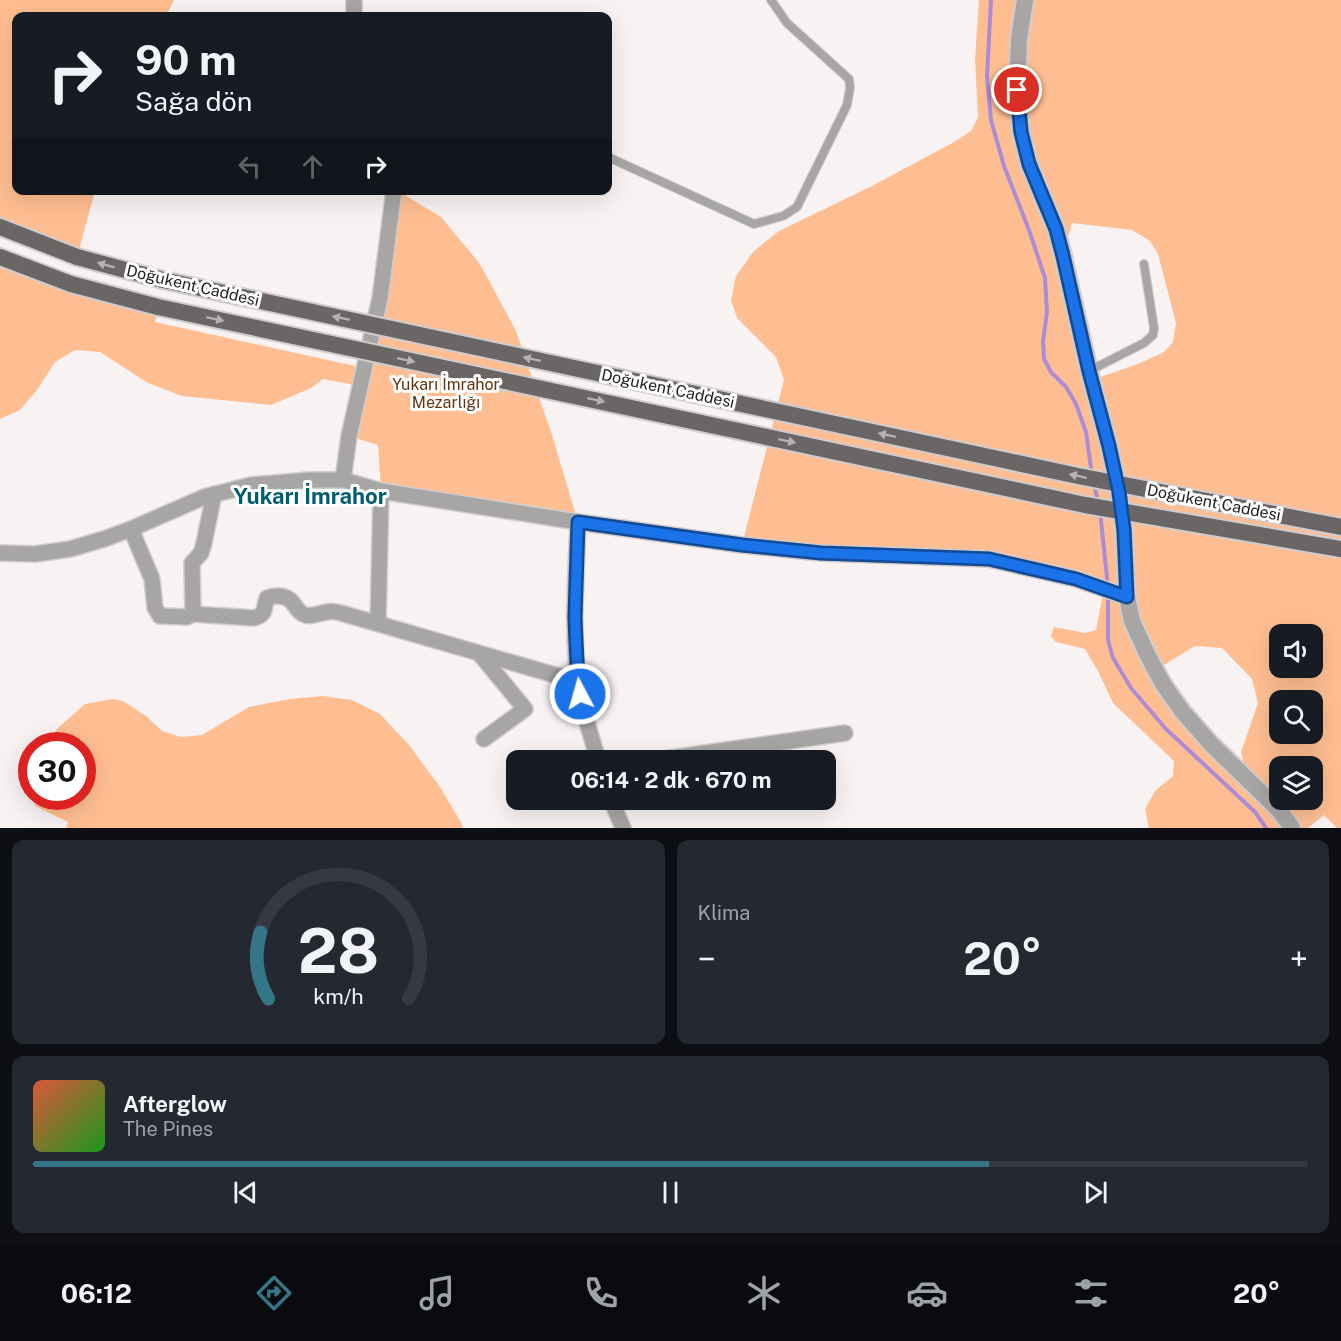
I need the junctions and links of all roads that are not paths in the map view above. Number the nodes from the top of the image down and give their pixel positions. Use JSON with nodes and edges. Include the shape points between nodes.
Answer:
{"nodes":[{"id":1,"x":771,"y":0,"type":"edge"},
{"id":2,"x":1025,"y":0,"type":"edge"},
{"id":3,"x":612,"y":159,"type":"edge"},
{"id":4,"x":393,"y":195,"type":"edge"},
{"id":5,"x":0,"y":227,"type":"edge"},
{"id":6,"x":0,"y":257,"type":"edge"},
{"id":7,"x":1144,"y":264,"type":"dead end"},
{"id":8,"x":1089,"y":371,"type":"junction"},
{"id":9,"x":343,"y":480,"type":"junction"},
{"id":10,"x":381,"y":491,"type":"junction"},
{"id":11,"x":214,"y":494,"type":"junction"},
{"id":12,"x":578,"y":522,"type":"junction"},
{"id":13,"x":1341,"y":527,"type":"edge"},
{"id":14,"x":130,"y":529,"type":"junction"},
{"id":15,"x":1341,"y":549,"type":"edge"},
{"id":16,"x":0,"y":554,"type":"edge"},
{"id":17,"x":1127,"y":597,"type":"junction"},
{"id":18,"x":194,"y":614,"type":"junction"},
{"id":19,"x":378,"y":624,"type":"junction"},
{"id":20,"x":478,"y":652,"type":"junction"},
{"id":21,"x":579,"y":682,"type":"junction"},
{"id":22,"x":845,"y":733,"type":"dead end"},
{"id":23,"x":484,"y":739,"type":"dead end"},
{"id":24,"x":595,"y":750,"type":"edge"},
{"id":25,"x":727,"y":750,"type":"edge"},
{"id":26,"x":615,"y":810,"type":"edge"},
{"id":27,"x":623,"y":828,"type":"edge"},
{"id":28,"x":1292,"y":828,"type":"edge"}],
"edges":[{"from":1,"to":3,"type":"lane","via":[[787,22],[849,79],[847,105],[797,207],[783,216],[754,224]]},
{"from":2,"to":8,"type":"street","via":[[1017,80],[1021,132],[1029,164],[1056,229]]},
{"from":4,"to":9,"type":"street","via":[[380,298]]},
{"from":13,"to":5,"type":"main road","name":"Doğukent Caddesi","one_way":true,"bridge":true,"via":[[1078,476],[163,280],[77,257]]},
{"from":6,"to":15,"type":"main road","name":"Doğukent Caddesi","one_way":true,"bridge":true,"via":[[71,284],[158,307],[1084,505]]},
{"from":7,"to":8,"type":"lane","via":[[1153,335]]},
{"from":8,"to":17,"type":"street","via":[[1119,492]]},
{"from":9,"to":10,"type":"street"},
{"from":9,"to":11,"type":"street","via":[[251,485]]},
{"from":10,"to":12,"type":"street"},
{"from":10,"to":19,"type":"street"},
{"from":11,"to":14,"type":"street"},
{"from":11,"to":18,"type":"street","via":[[204,543],[192,563]]},
{"from":12,"to":17,"type":"street","via":[[821,553],[989,559],[1076,579]]},
{"from":12,"to":21,"type":"street","via":[[575,618]]},
{"from":14,"to":16,"type":"street","via":[[70,549]]},
{"from":14,"to":18,"type":"street","via":[[152,579],[158,613],[188,617]]},
{"from":17,"to":28,"type":"street","via":[[1132,621],[1169,693],[1212,745],[1279,810]]},
{"from":18,"to":19,"type":"street","via":[[254,618],[264,613],[267,598],[273,595],[290,600],[302,614],[341,613]]},
{"from":19,"to":20,"type":"street"},
{"from":20,"to":21,"type":"street"},
{"from":20,"to":23,"type":"street","via":[[525,709]]},
{"from":21,"to":24,"type":"street"},
{"from":22,"to":25,"type":"street"},
{"from":26,"to":27,"type":"street"}]}
